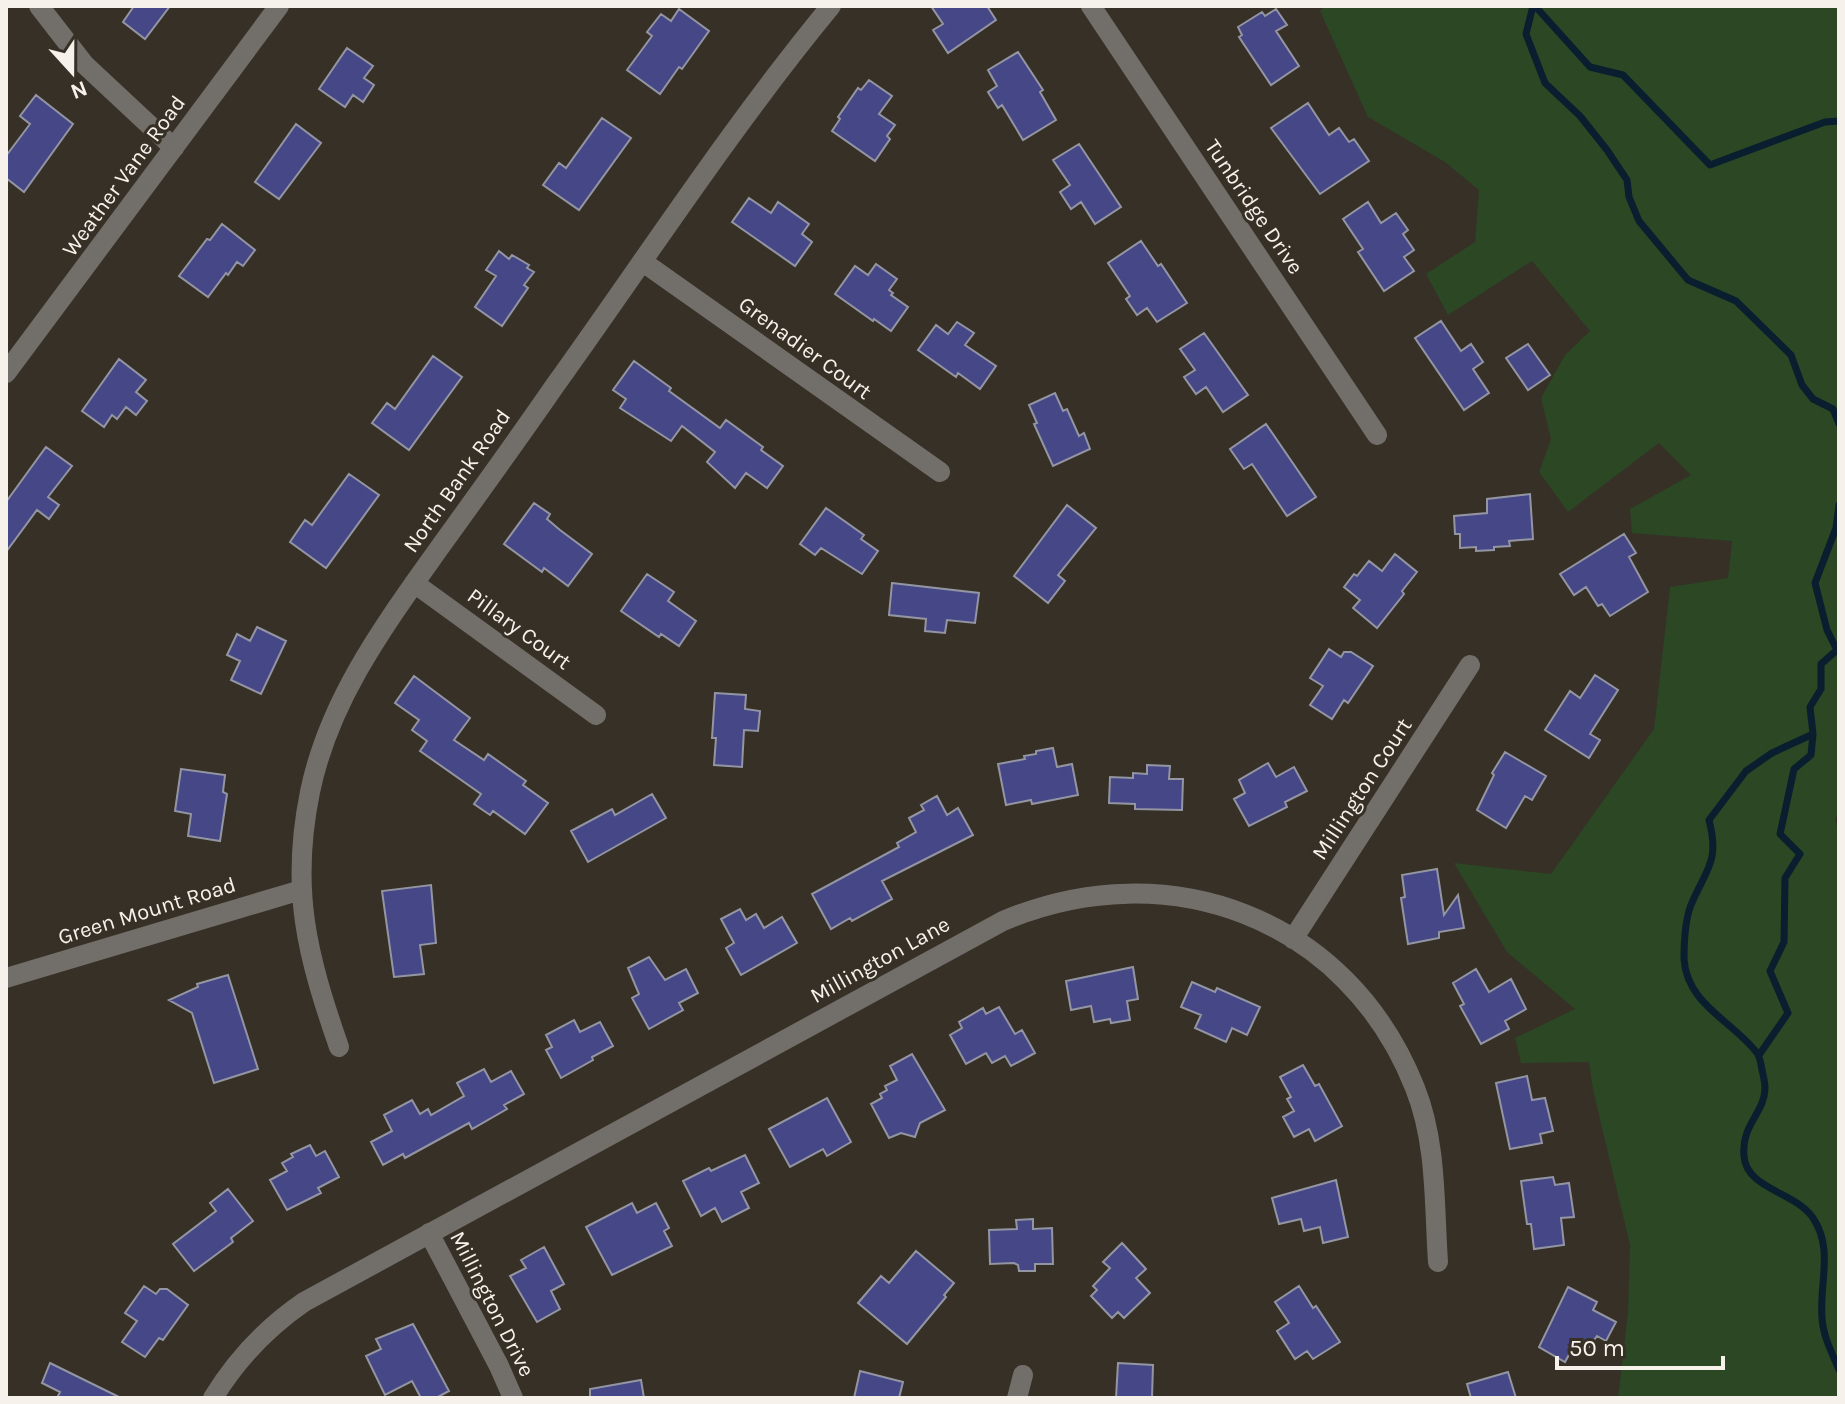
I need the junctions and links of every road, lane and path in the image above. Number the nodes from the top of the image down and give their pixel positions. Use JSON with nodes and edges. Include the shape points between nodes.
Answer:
{"nodes":[{"id":1,"x":39,"y":6,"type":"edge"},
{"id":2,"x":279,"y":6,"type":"edge"},
{"id":3,"x":831,"y":6,"type":"edge"},
{"id":4,"x":1091,"y":6,"type":"edge"},
{"id":5,"x":174,"y":148,"type":"junction"},
{"id":6,"x":643,"y":262,"type":"junction"},
{"id":7,"x":6,"y":373,"type":"edge"},
{"id":8,"x":1377,"y":435,"type":"dead end"},
{"id":9,"x":940,"y":472,"type":"dead end"},
{"id":10,"x":414,"y":583,"type":"junction"},
{"id":11,"x":1470,"y":665,"type":"dead end"},
{"id":12,"x":596,"y":715,"type":"dead end"},
{"id":13,"x":301,"y":890,"type":"junction"},
{"id":14,"x":1293,"y":939,"type":"junction"},
{"id":15,"x":6,"y":978,"type":"edge"},
{"id":16,"x":339,"y":1047,"type":"dead end"},
{"id":17,"x":429,"y":1233,"type":"junction"},
{"id":18,"x":1438,"y":1262,"type":"dead end"},
{"id":19,"x":1023,"y":1375,"type":"dead end"},
{"id":20,"x":213,"y":1398,"type":"edge"},
{"id":21,"x":513,"y":1398,"type":"edge"},
{"id":22,"x":1017,"y":1398,"type":"edge"}],
"edges":[{"from":1,"to":5,"type":"street","via":[[84,64]]},
{"from":2,"to":5,"type":"street","name":"Weather Vane Road"},
{"from":3,"to":6,"type":"street","name":"North Bank Road","via":[[745,116]]},
{"from":4,"to":8,"type":"street","name":"Tunbridge Drive"},
{"from":5,"to":7,"type":"street","name":"Weather Vane Road"},
{"from":6,"to":9,"type":"street","name":"Grenadier Court"},
{"from":6,"to":10,"type":"street","name":"North Bank Road"},
{"from":10,"to":12,"type":"street","name":"Pillary Court"},
{"from":10,"to":13,"type":"street","name":"North Bank Road","via":[[348,685],[329,728],[310,790]]},
{"from":11,"to":14,"type":"street","name":"Millington Court"},
{"from":13,"to":15,"type":"street","name":"Green Mount Road"},
{"from":13,"to":16,"type":"street","name":"North Bank Road","via":[[315,977]]},
{"from":14,"to":17,"type":"street","name":"Millington Lane","via":[[1240,911],[1185,896],[1105,893],[1031,909]]},
{"from":14,"to":18,"type":"street","name":"Millington Lane","via":[[1331,967],[1378,1018],[1416,1090],[1430,1147]]},
{"from":17,"to":20,"type":"street","name":"Millington Lane","via":[[285,1315],[242,1356]]},
{"from":17,"to":21,"type":"street","name":"Millington Drive"},
{"from":19,"to":22,"type":"street"}]}
